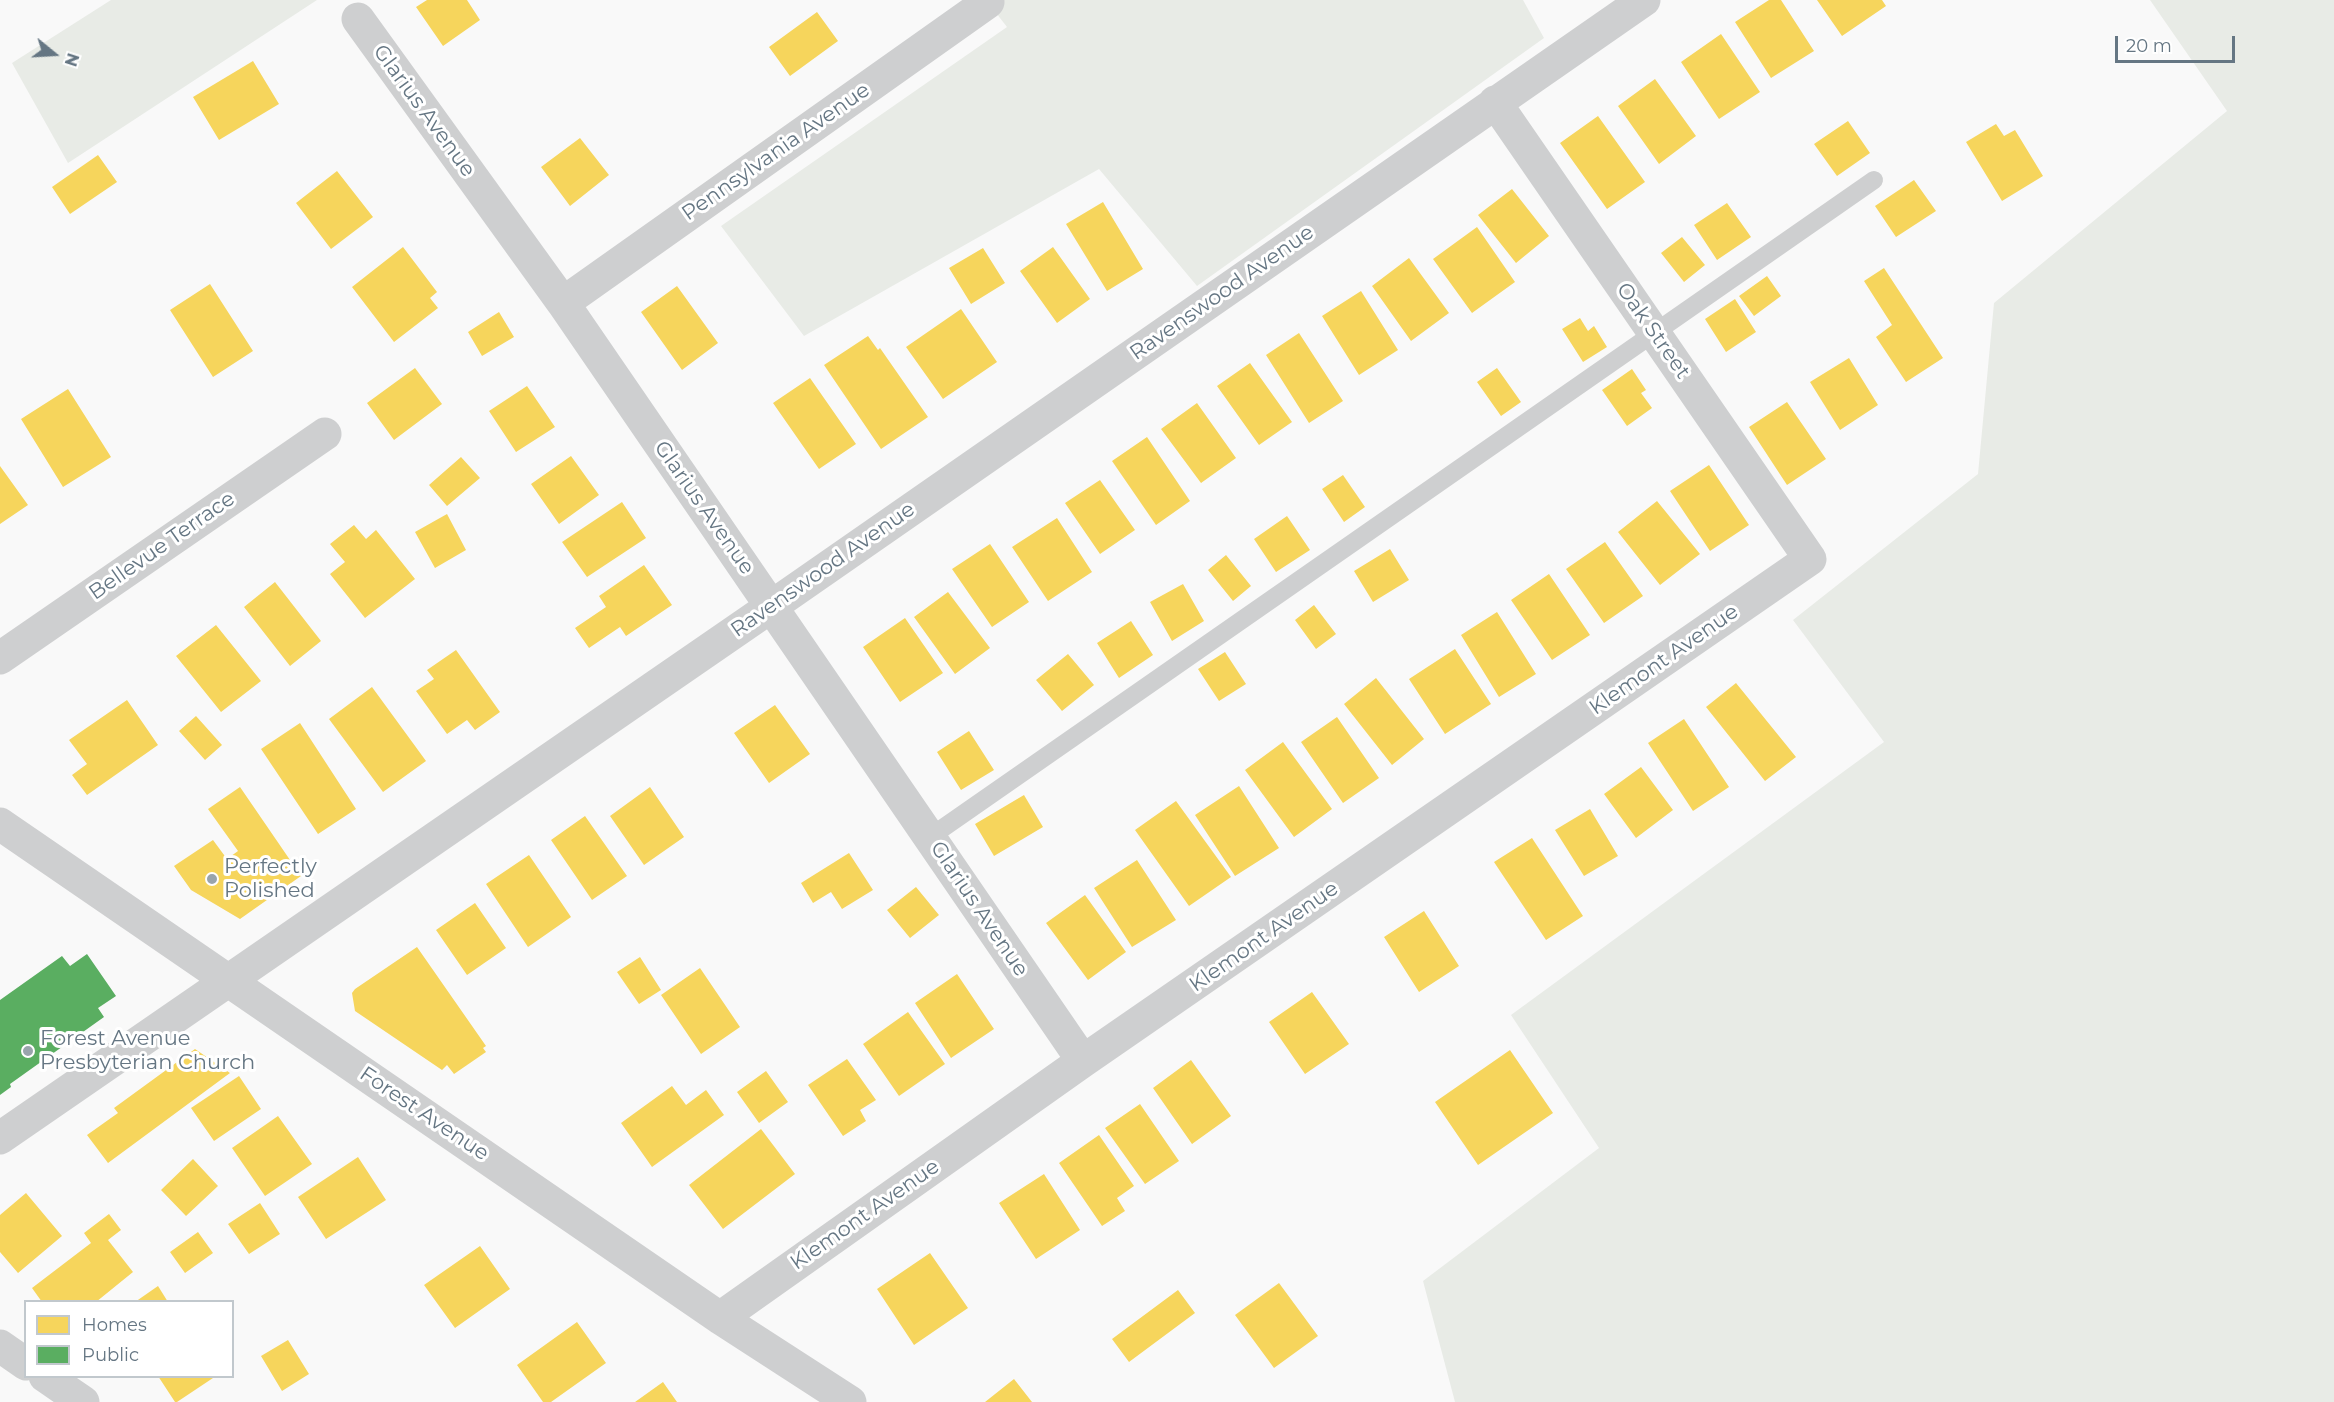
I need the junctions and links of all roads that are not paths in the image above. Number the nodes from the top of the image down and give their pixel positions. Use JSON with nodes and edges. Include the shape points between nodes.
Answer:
{"nodes":[{"id":1,"x":1644,"y":0,"type":"edge"},
{"id":2,"x":988,"y":2,"type":"dead end"},
{"id":3,"x":358,"y":19,"type":"dead end"},
{"id":4,"x":1495,"y":102,"type":"junction"},
{"id":5,"x":1874,"y":180,"type":"dead end"},
{"id":6,"x":564,"y":303,"type":"junction"},
{"id":7,"x":1654,"y":333,"type":"junction"},
{"id":8,"x":325,"y":434,"type":"dead end"},
{"id":9,"x":1810,"y":559,"type":"joint"},
{"id":10,"x":772,"y":606,"type":"junction"},
{"id":11,"x":0,"y":657,"type":"edge"},
{"id":12,"x":0,"y":824,"type":"edge"},
{"id":13,"x":930,"y":837,"type":"junction"},
{"id":14,"x":230,"y":981,"type":"junction"},
{"id":15,"x":1083,"y":1061,"type":"junction"},
{"id":16,"x":0,"y":1138,"type":"edge"},
{"id":17,"x":720,"y":1318,"type":"junction"},
{"id":18,"x":0,"y":1346,"type":"edge"},
{"id":19,"x":24,"y":1363,"type":"edge"},
{"id":20,"x":46,"y":1378,"type":"edge"},
{"id":21,"x":82,"y":1402,"type":"edge"},
{"id":22,"x":850,"y":1402,"type":"edge"}],
"edges":[{"from":1,"to":4,"type":"street","name":"Ravenswood Avenue"},
{"from":2,"to":6,"type":"street","name":"Pennsylvania Avenue"},
{"from":3,"to":6,"type":"street","name":"Glarius Avenue"},
{"from":4,"to":7,"type":"street","name":"Oak Street"},
{"from":4,"to":10,"type":"street","name":"Ravenswood Avenue"},
{"from":5,"to":7,"type":"lane"},
{"from":6,"to":10,"type":"street","name":"Glarius Avenue"},
{"from":7,"to":9,"type":"street","name":"Oak Street"},
{"from":7,"to":13,"type":"lane"},
{"from":8,"to":11,"type":"street","name":"Bellevue Terrace"},
{"from":9,"to":15,"type":"street","name":"Klemont Avenue"},
{"from":10,"to":13,"type":"street","name":"Glarius Avenue"},
{"from":10,"to":14,"type":"street","name":"Ravenswood Avenue"},
{"from":12,"to":14,"type":"street","name":"Forest Avenue"},
{"from":13,"to":15,"type":"street","name":"Glarius Avenue"},
{"from":14,"to":16,"type":"street","name":"Ravenswood Avenue"},
{"from":14,"to":17,"type":"street","name":"Forest Avenue"},
{"from":15,"to":17,"type":"street","name":"Klemont Avenue"},
{"from":17,"to":22,"type":"street","name":"Forest Avenue"},
{"from":18,"to":19,"type":"street"},
{"from":20,"to":21,"type":"street"}]}
